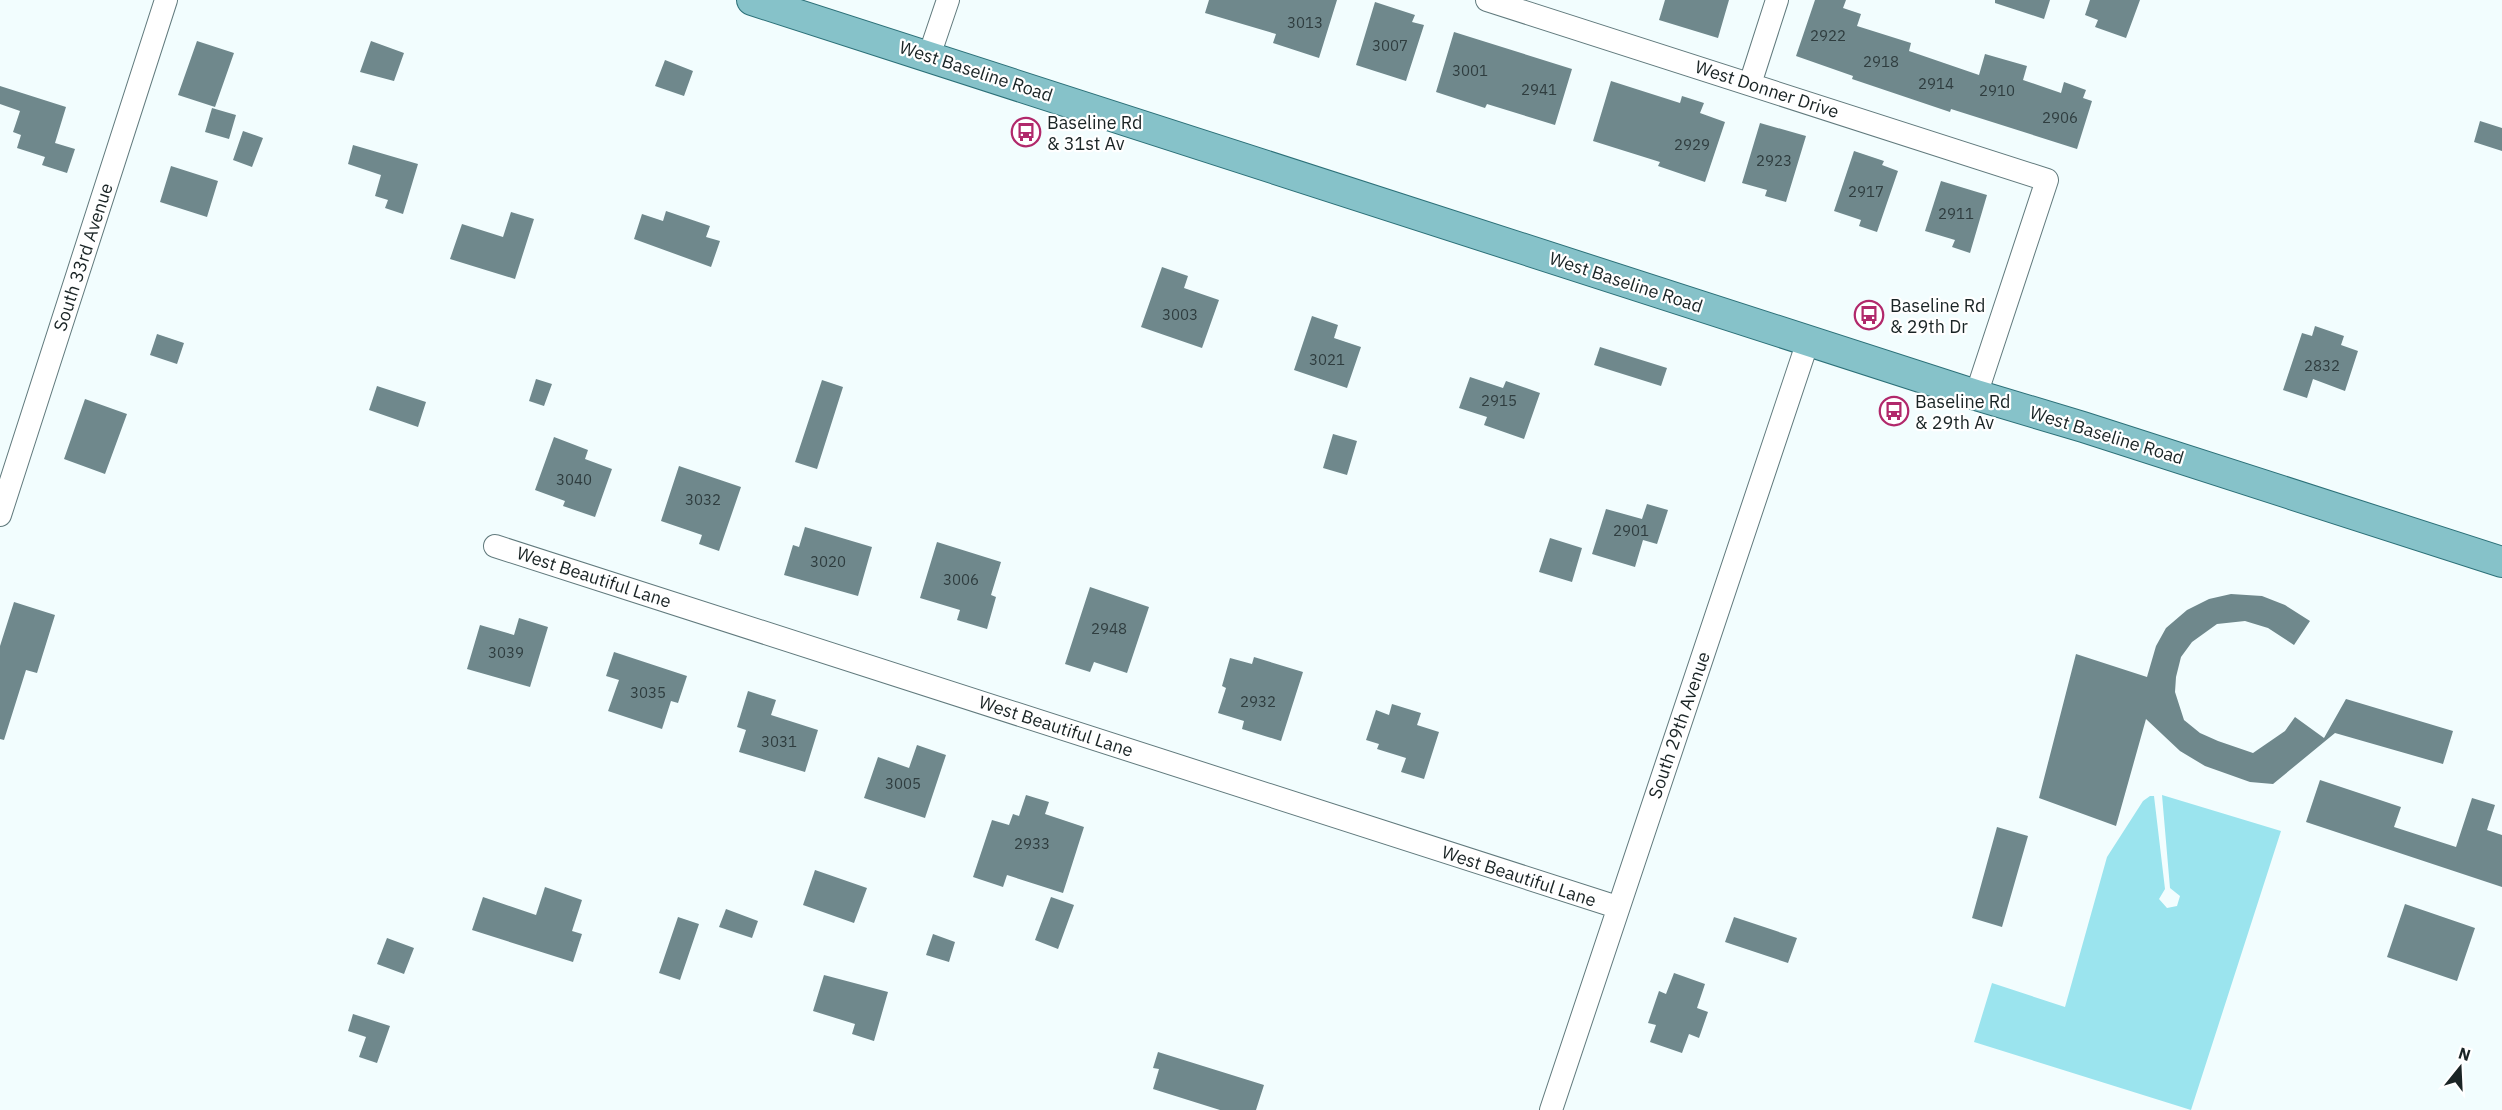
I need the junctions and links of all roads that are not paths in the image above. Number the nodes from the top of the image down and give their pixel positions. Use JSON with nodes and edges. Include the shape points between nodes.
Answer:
{"nodes":[{"id":1,"x":166,"y":0,"type":"edge"},
{"id":2,"x":752,"y":0,"type":"edge"},
{"id":3,"x":948,"y":0,"type":"edge"},
{"id":4,"x":1777,"y":0,"type":"edge"},
{"id":5,"x":1500,"y":2,"type":"edge"},
{"id":6,"x":929,"y":56,"type":"junction"},
{"id":7,"x":1750,"y":84,"type":"junction"},
{"id":8,"x":1808,"y":341,"type":"junction"},
{"id":9,"x":1976,"y":395,"type":"junction"},
{"id":10,"x":0,"y":515,"type":"edge"},
{"id":11,"x":495,"y":546,"type":"dead end"},
{"id":12,"x":2502,"y":562,"type":"edge"},
{"id":13,"x":1617,"y":908,"type":"junction"},
{"id":14,"x":1551,"y":1110,"type":"edge"}],
"edges":[{"from":1,"to":10,"type":"street","name":"South 33rd Avenue"},
{"from":2,"to":6,"type":"main road","name":"West Baseline Road"},
{"from":3,"to":6,"type":"street"},
{"from":4,"to":7,"type":"street"},
{"from":5,"to":7,"type":"street","name":"West Donner Drive"},
{"from":6,"to":8,"type":"main road","name":"West Baseline Road"},
{"from":7,"to":9,"type":"street","name":"West Donner Drive","via":[[2047,180]]},
{"from":8,"to":9,"type":"main road","name":"West Baseline Road"},
{"from":8,"to":13,"type":"street","name":"South 29th Avenue"},
{"from":9,"to":12,"type":"main road","name":"West Baseline Road"},
{"from":11,"to":13,"type":"street","name":"West Beautiful Lane"},
{"from":13,"to":14,"type":"street","name":"South 29th Avenue"}]}
